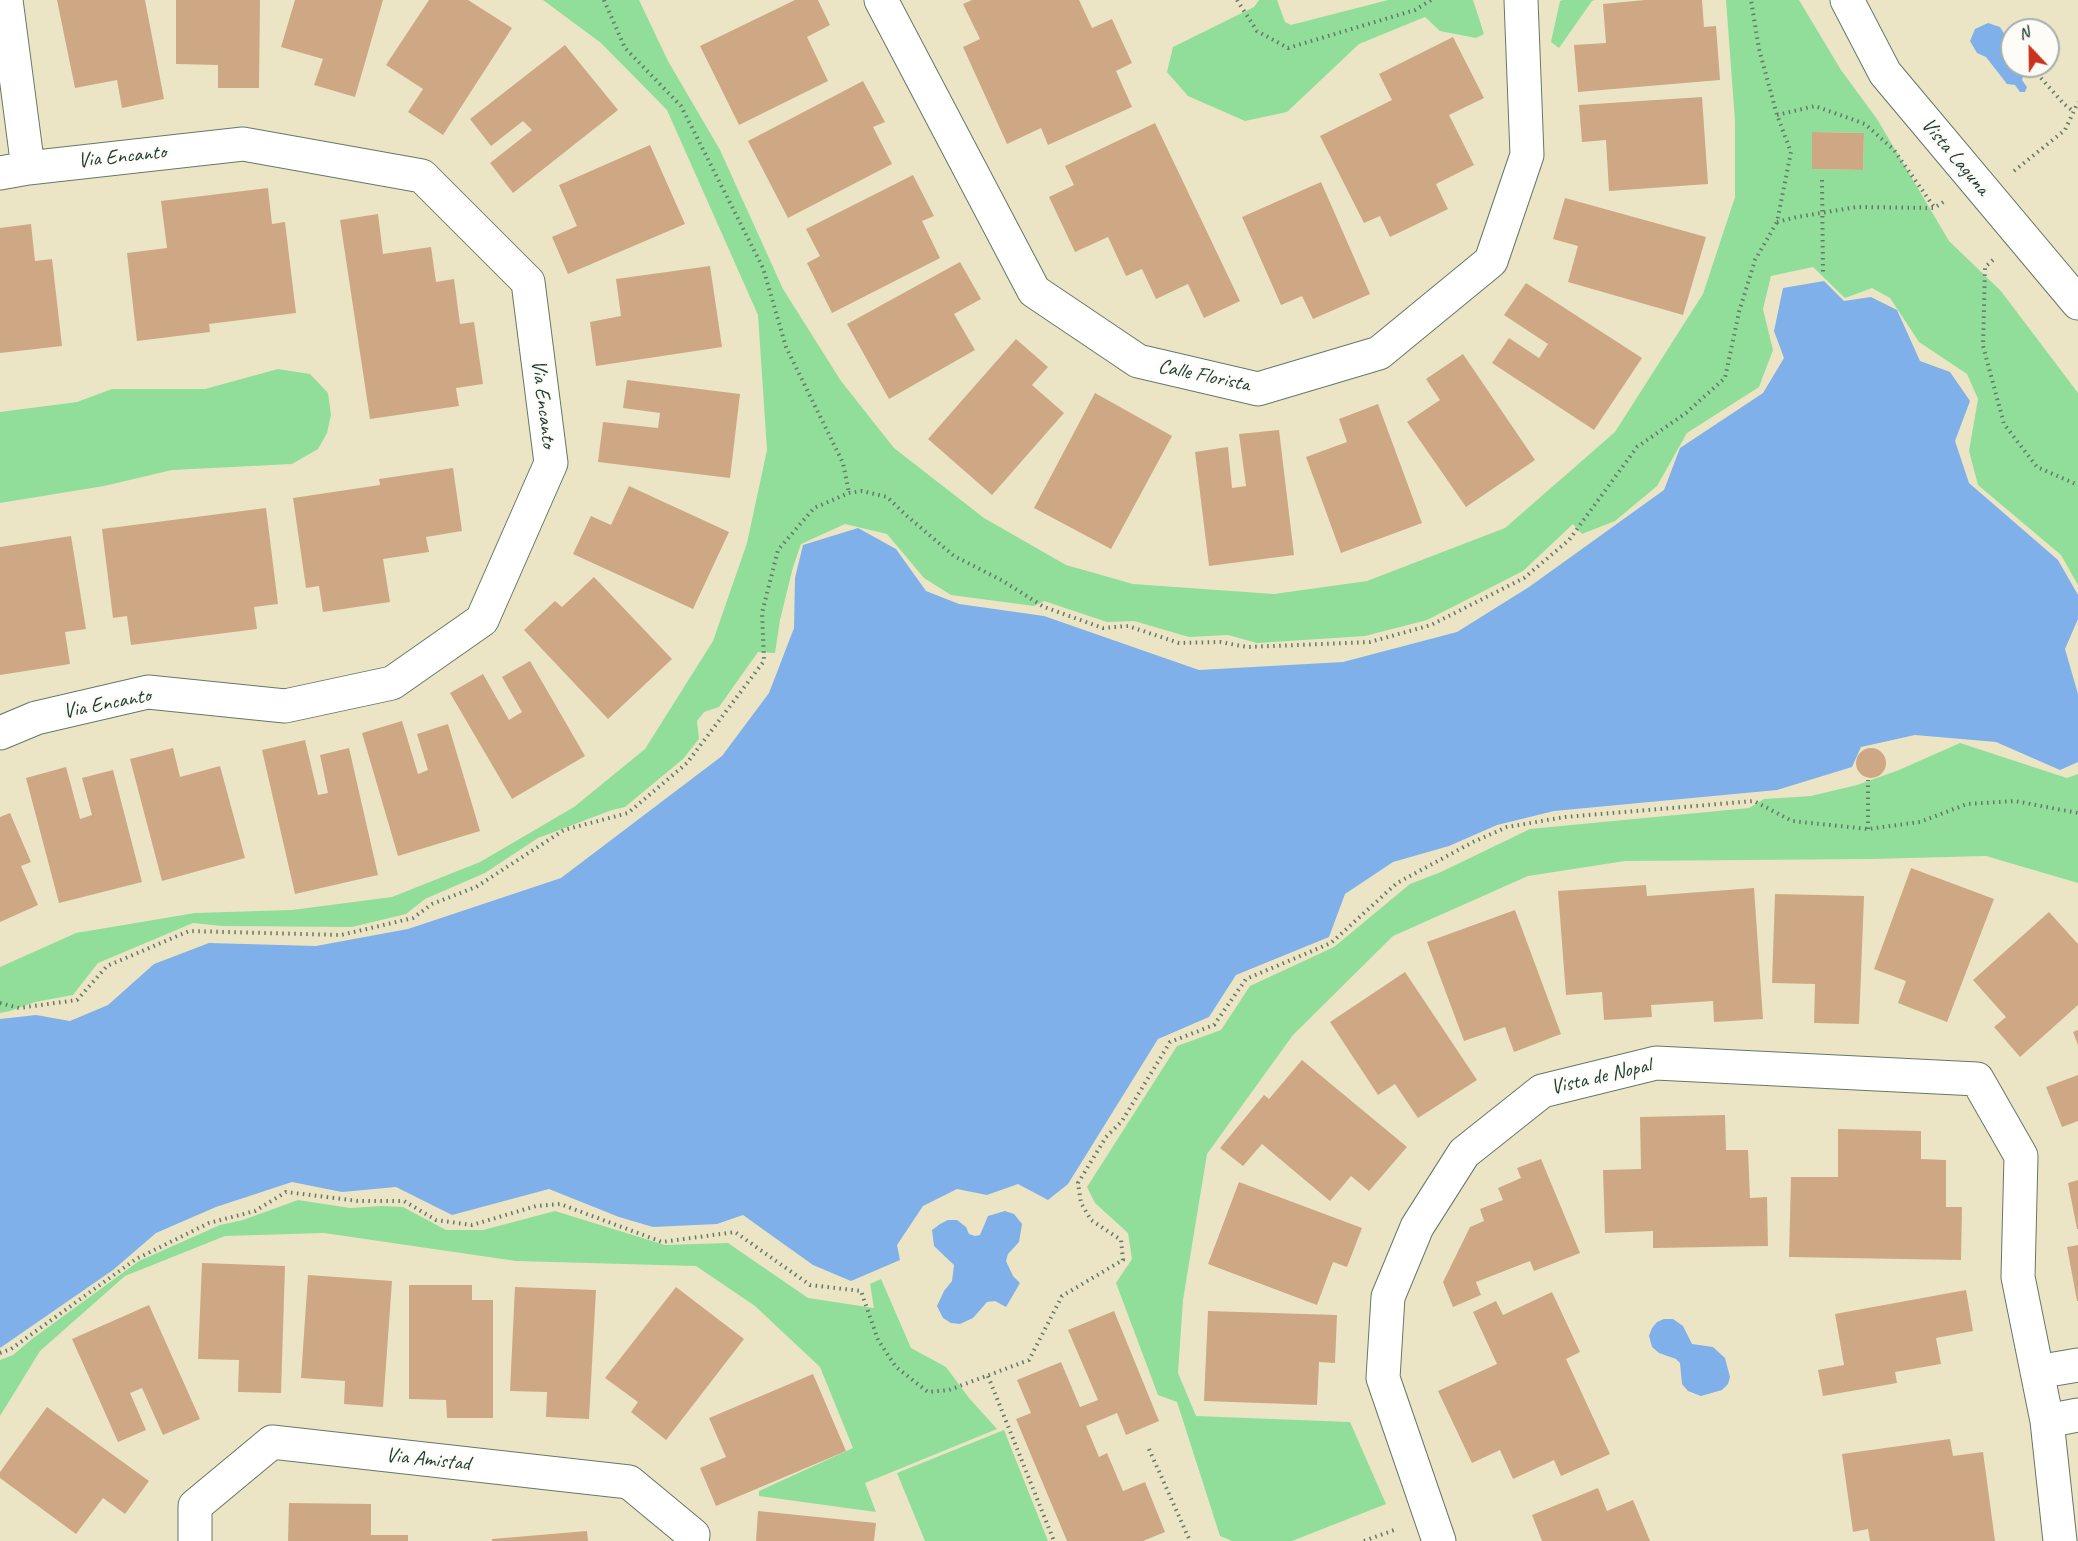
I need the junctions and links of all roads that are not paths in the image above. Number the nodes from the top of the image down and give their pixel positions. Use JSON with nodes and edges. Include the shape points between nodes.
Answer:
{"nodes":[{"id":1,"x":6,"y":0,"type":"edge"},
{"id":2,"x":881,"y":0,"type":"edge"},
{"id":3,"x":1521,"y":0,"type":"edge"},
{"id":4,"x":1847,"y":0,"type":"edge"},
{"id":5,"x":14,"y":171,"type":"edge"},
{"id":6,"x":2078,"y":303,"type":"edge"},
{"id":7,"x":0,"y":734,"type":"edge"},
{"id":8,"x":2078,"y":1365,"type":"edge"},
{"id":9,"x":2037,"y":1372,"type":"junction"},
{"id":10,"x":2062,"y":1418,"type":"edge"},
{"id":11,"x":195,"y":1541,"type":"edge"},
{"id":12,"x":692,"y":1541,"type":"edge"},
{"id":13,"x":1439,"y":1541,"type":"edge"},
{"id":14,"x":2060,"y":1541,"type":"edge"}],
"edges":[{"from":1,"to":5,"type":"street","name":"Via Encanto"},
{"from":2,"to":3,"type":"street","name":"Calle Florista","via":[[1034,291],[1138,361],[1258,389],[1379,353],[1491,261],[1527,154]]},
{"from":4,"to":6,"type":"street","name":"Vista Laguna","via":[[1885,73]]},
{"from":5,"to":7,"type":"street","name":"Via Encanto","via":[[243,144],[422,176],[528,282],[551,463],[482,620],[392,683],[285,706],[148,692],[36,718]]},
{"from":8,"to":9,"type":"street"},
{"from":9,"to":10,"type":"street","name":"Vista de Nopal"},
{"from":9,"to":13,"type":"street","name":"Vista de Nopal","via":[[2018,1277],[2021,1156],[1977,1079],[1656,1063],[1542,1090],[1464,1153],[1417,1227],[1388,1297],[1383,1378]]},
{"from":10,"to":14,"type":"street","name":"Vista de Nopal"},
{"from":11,"to":12,"type":"street","name":"Via Amistad","via":[[195,1506],[272,1442],[628,1482],[693,1535]]}]}
